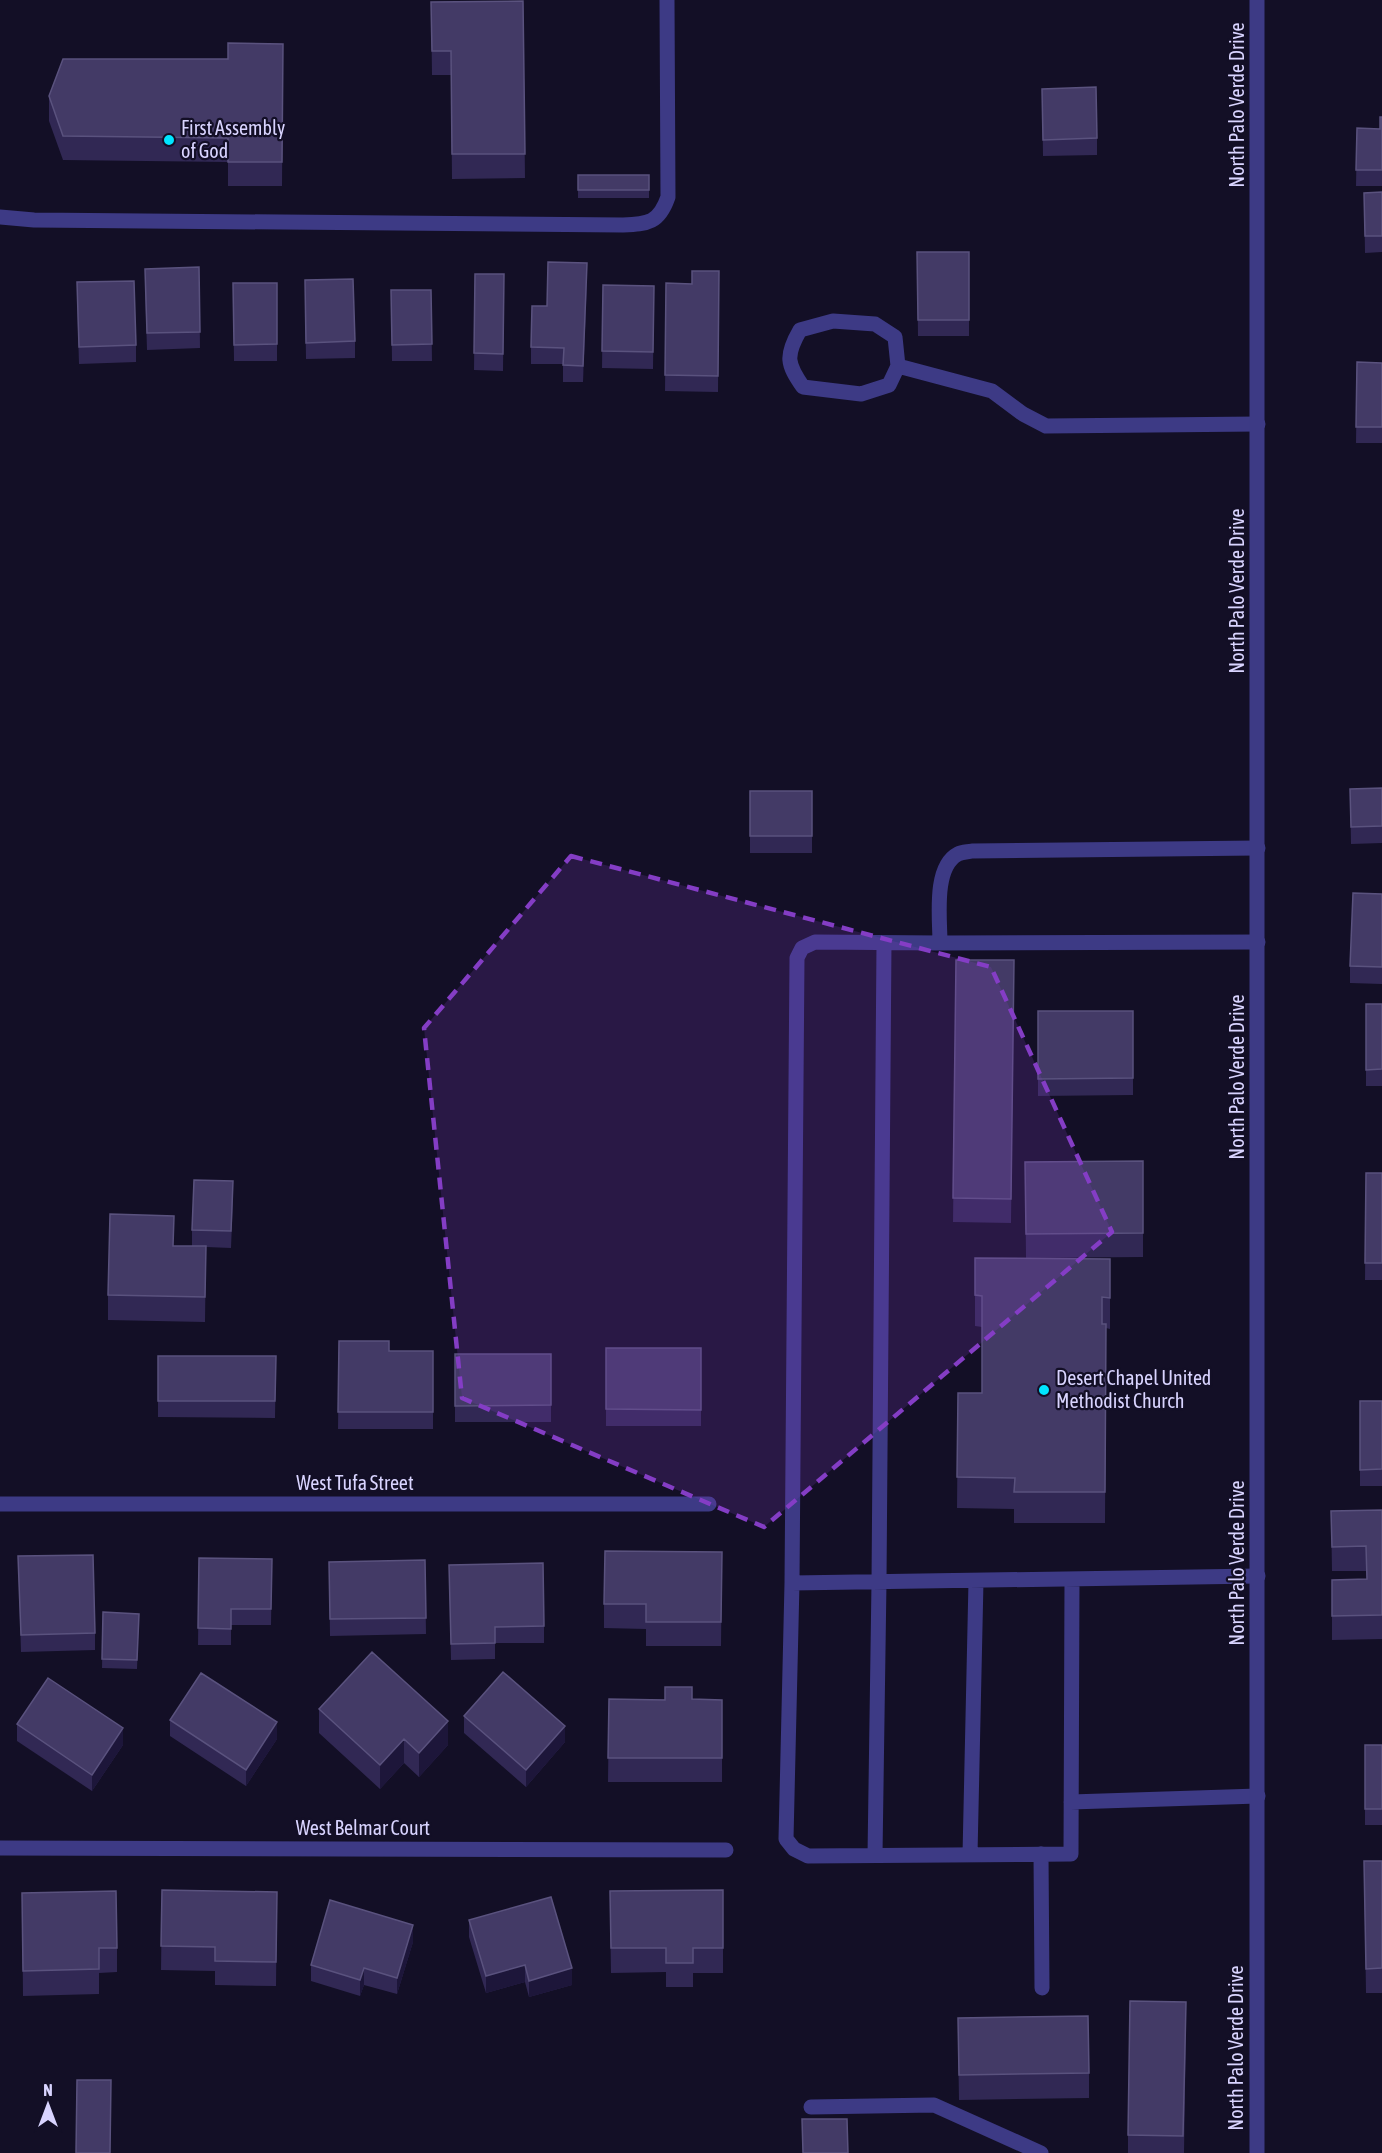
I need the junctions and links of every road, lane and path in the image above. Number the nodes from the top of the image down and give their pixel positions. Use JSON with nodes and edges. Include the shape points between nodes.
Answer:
{"nodes":[{"id":1,"x":667,"y":0,"type":"edge"},
{"id":2,"x":1257,"y":0,"type":"edge"},
{"id":3,"x":0,"y":217,"type":"edge"},
{"id":4,"x":898,"y":366,"type":"junction"},
{"id":5,"x":1258,"y":424,"type":"junction"},
{"id":6,"x":1258,"y":848,"type":"junction"},
{"id":7,"x":1258,"y":942,"type":"junction"},
{"id":8,"x":884,"y":943,"type":"junction"},
{"id":9,"x":940,"y":943,"type":"junction"},
{"id":10,"x":0,"y":1504,"type":"edge"},
{"id":11,"x":709,"y":1504,"type":"dead end"},
{"id":12,"x":1258,"y":1576,"type":"junction"},
{"id":13,"x":1072,"y":1579,"type":"junction"},
{"id":14,"x":976,"y":1581,"type":"junction"},
{"id":15,"x":879,"y":1582,"type":"junction"},
{"id":16,"x":792,"y":1583,"type":"junction"},
{"id":17,"x":1258,"y":1796,"type":"junction"},
{"id":18,"x":1071,"y":1802,"type":"junction"},
{"id":19,"x":0,"y":1848,"type":"edge"},
{"id":20,"x":726,"y":1850,"type":"dead end"},
{"id":21,"x":970,"y":1854,"type":"junction"},
{"id":22,"x":1041,"y":1854,"type":"junction"},
{"id":23,"x":875,"y":1855,"type":"junction"},
{"id":24,"x":1042,"y":1988,"type":"dead end"},
{"id":25,"x":811,"y":2107,"type":"dead end"},
{"id":26,"x":1041,"y":2153,"type":"edge"},
{"id":27,"x":1257,"y":2153,"type":"edge"}],
"edges":[{"from":1,"to":3,"type":"street","via":[[668,196],[656,219],[646,223]]},
{"from":2,"to":5,"type":"street","name":"North Palo Verde Drive"},
{"from":4,"to":4,"type":"street","via":[[889,385],[861,394],[803,387],[790,368],[792,345],[800,330],[833,321],[875,324],[895,337]]},
{"from":4,"to":5,"type":"street","via":[[992,391],[1046,426]]},
{"from":5,"to":6,"type":"street","name":"North Palo Verde Drive"},
{"from":6,"to":7,"type":"street","name":"North Palo Verde Drive"},
{"from":6,"to":9,"type":"street","via":[[957,854],[940,883]]},
{"from":7,"to":9,"type":"street"},
{"from":7,"to":12,"type":"street","name":"North Palo Verde Drive"},
{"from":8,"to":9,"type":"street"},
{"from":8,"to":15,"type":"street"},
{"from":8,"to":16,"type":"street","via":[[815,942],[802,948],[796,958]]},
{"from":10,"to":11,"type":"street","name":"West Tufa Street"},
{"from":12,"to":13,"type":"street"},
{"from":12,"to":17,"type":"street","name":"North Palo Verde Drive"},
{"from":13,"to":14,"type":"street"},
{"from":13,"to":18,"type":"street"},
{"from":14,"to":15,"type":"street"},
{"from":14,"to":21,"type":"street"},
{"from":15,"to":16,"type":"street"},
{"from":15,"to":23,"type":"street"},
{"from":16,"to":23,"type":"street","via":[[786,1839],[794,1849],[808,1856]]},
{"from":17,"to":18,"type":"street"},
{"from":17,"to":27,"type":"street","name":"North Palo Verde Drive"},
{"from":18,"to":22,"type":"street","via":[[1071,1854]]},
{"from":19,"to":20,"type":"street","name":"West Belmar Court"},
{"from":21,"to":22,"type":"street"},
{"from":21,"to":23,"type":"street"},
{"from":22,"to":24,"type":"street"},
{"from":25,"to":26,"type":"street","via":[[934,2105]]}]}
